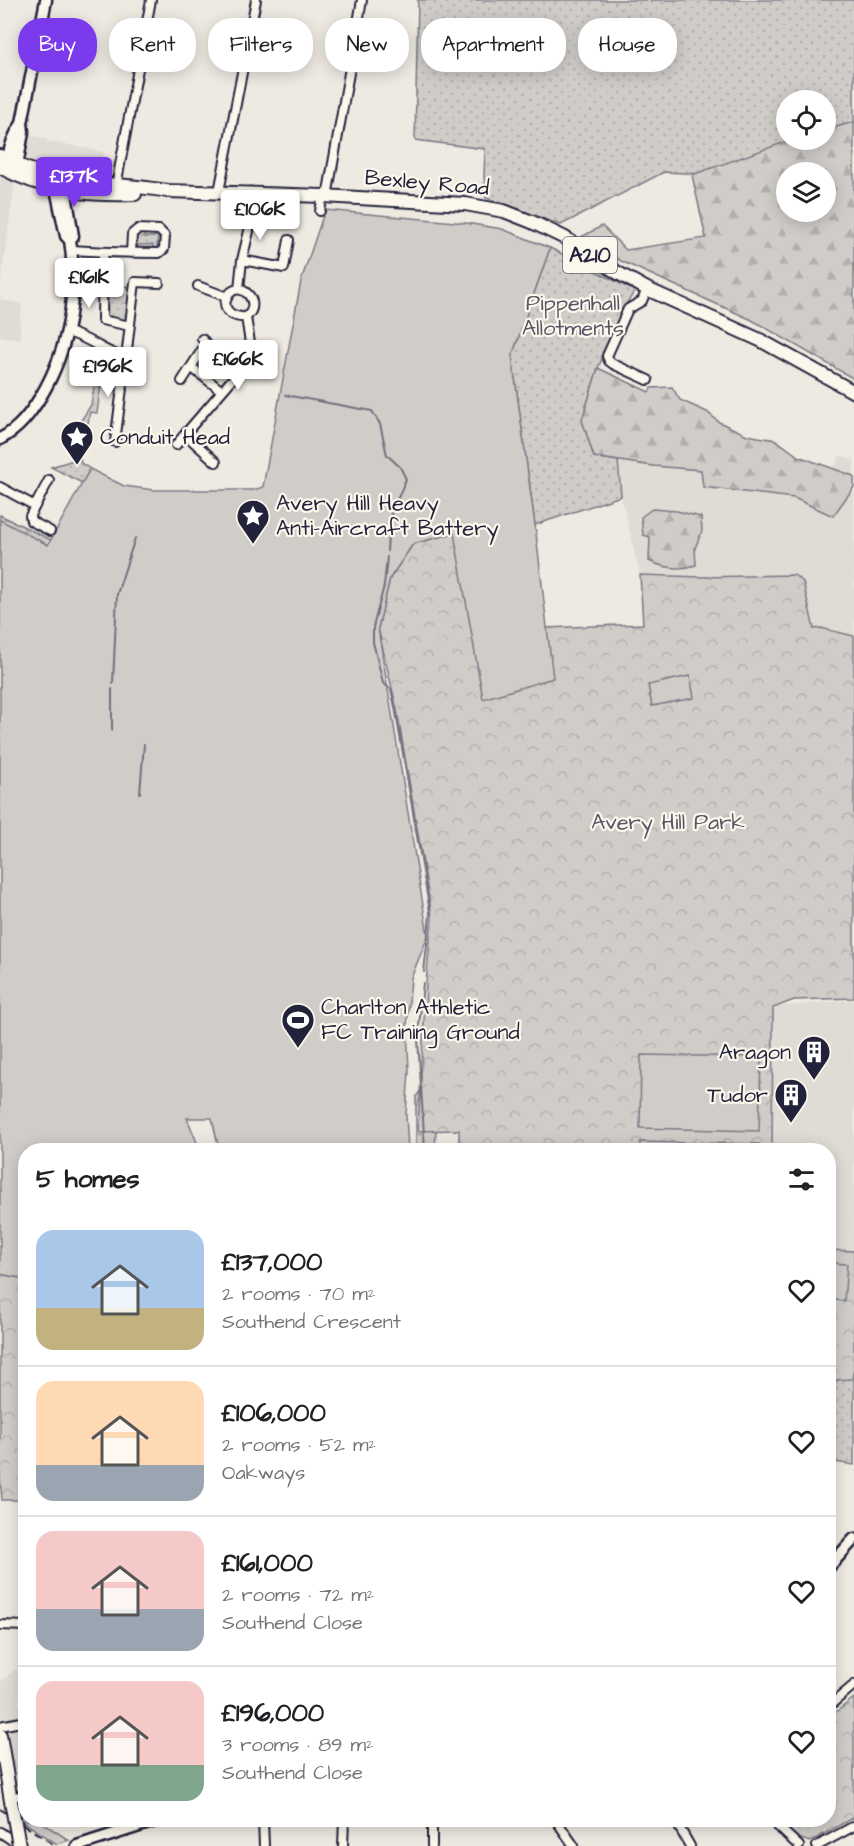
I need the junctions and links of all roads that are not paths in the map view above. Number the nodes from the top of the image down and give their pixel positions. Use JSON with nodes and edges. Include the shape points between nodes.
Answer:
{"nodes":[{"id":1,"x":46,"y":0,"type":"edge"},
{"id":2,"x":151,"y":0,"type":"edge"},
{"id":3,"x":256,"y":0,"type":"edge"},
{"id":4,"x":362,"y":0,"type":"edge"},
{"id":5,"x":7,"y":165,"type":"edge"},
{"id":6,"x":62,"y":186,"type":"junction"},
{"id":7,"x":116,"y":186,"type":"junction"},
{"id":8,"x":168,"y":190,"type":"junction"},
{"id":9,"x":219,"y":192,"type":"junction"},
{"id":10,"x":250,"y":193,"type":"junction"},
{"id":11,"x":325,"y":196,"type":"junction"},
{"id":12,"x":320,"y":211,"type":"dead end"},
{"id":13,"x":289,"y":240,"type":"dead end"},
{"id":14,"x":71,"y":245,"type":"junction"},
{"id":15,"x":103,"y":252,"type":"junction"},
{"id":16,"x":131,"y":253,"type":"junction"},
{"id":17,"x":242,"y":260,"type":"junction"},
{"id":18,"x":159,"y":283,"type":"dead end"},
{"id":19,"x":198,"y":286,"type":"dead end"},
{"id":20,"x":647,"y":288,"type":"junction"},
{"id":21,"x":239,"y":289,"type":"junction"},
{"id":22,"x":227,"y":297,"type":"junction"},
{"id":23,"x":246,"y":316,"type":"junction"},
{"id":24,"x":130,"y":326,"type":"junction"},
{"id":25,"x":67,"y":332,"type":"junction"},
{"id":26,"x":202,"y":339,"type":"dead end"},
{"id":27,"x":126,"y":358,"type":"junction"},
{"id":28,"x":191,"y":367,"type":"junction"},
{"id":29,"x":648,"y":380,"type":"dead end"},
{"id":30,"x":182,"y":381,"type":"dead end"},
{"id":31,"x":222,"y":391,"type":"junction"},
{"id":32,"x":854,"y":392,"type":"edge"},
{"id":33,"x":185,"y":434,"type":"junction"},
{"id":34,"x":0,"y":439,"type":"edge"},
{"id":35,"x":114,"y":442,"type":"dead end"},
{"id":36,"x":176,"y":445,"type":"dead end"},
{"id":37,"x":216,"y":462,"type":"dead end"},
{"id":38,"x":49,"y":480,"type":"dead end"},
{"id":39,"x":0,"y":487,"type":"edge"},
{"id":40,"x":35,"y":506,"type":"junction"},
{"id":41,"x":50,"y":531,"type":"dead end"},
{"id":42,"x":854,"y":1539,"type":"edge"},
{"id":43,"x":836,"y":1559,"type":"edge"},
{"id":44,"x":0,"y":1625,"type":"edge"},
{"id":45,"x":18,"y":1626,"type":"edge"},
{"id":46,"x":854,"y":1685,"type":"edge"},
{"id":47,"x":836,"y":1700,"type":"edge"},
{"id":48,"x":18,"y":1722,"type":"edge"},
{"id":49,"x":0,"y":1726,"type":"edge"},
{"id":50,"x":0,"y":1735,"type":"edge"},
{"id":51,"x":18,"y":1797,"type":"edge"},
{"id":52,"x":11,"y":1799,"type":"junction"},
{"id":53,"x":854,"y":1826,"type":"edge"},
{"id":54,"x":136,"y":1827,"type":"edge"},
{"id":55,"x":263,"y":1827,"type":"edge"},
{"id":56,"x":344,"y":1827,"type":"edge"},
{"id":57,"x":432,"y":1827,"type":"edge"},
{"id":58,"x":561,"y":1827,"type":"edge"},
{"id":59,"x":679,"y":1827,"type":"edge"},
{"id":60,"x":779,"y":1827,"type":"edge"},
{"id":61,"x":0,"y":1832,"type":"edge"},
{"id":62,"x":19,"y":1845,"type":"edge"},
{"id":63,"x":77,"y":1846,"type":"edge"},
{"id":64,"x":264,"y":1846,"type":"edge"},
{"id":65,"x":343,"y":1846,"type":"edge"},
{"id":66,"x":432,"y":1846,"type":"edge"},
{"id":67,"x":574,"y":1846,"type":"edge"},
{"id":68,"x":690,"y":1846,"type":"edge"},
{"id":69,"x":799,"y":1846,"type":"edge"},
{"id":70,"x":817,"y":1846,"type":"edge"}],
"edges":[{"from":1,"to":5,"type":"street","via":[[22,123]]},
{"from":2,"to":7,"type":"street"},
{"from":3,"to":9,"type":"street"},
{"from":4,"to":11,"type":"street"},
{"from":5,"to":6,"type":"main road","number":"A210"},
{"from":6,"to":7,"type":"main road","name":"Bexley Road","number":"A210"},
{"from":6,"to":8,"type":"main road","name":"Bexley Road","number":"A210","via":[[119,194]]},
{"from":6,"to":14,"type":"street","via":[[73,236]]},
{"from":7,"to":8,"type":"main road","name":"Bexley Road","number":"A210"},
{"from":8,"to":9,"type":"main road","name":"Bexley Road","number":"A210"},
{"from":9,"to":10,"type":"main road","name":"Bexley Road","number":"A210"},
{"from":10,"to":11,"type":"main road","name":"Bexley Road","number":"A210"},
{"from":10,"to":17,"type":"street","via":[[249,231]]},
{"from":11,"to":12,"type":"street"},
{"from":11,"to":20,"type":"main road","name":"Bexley Road","number":"A210","via":[[465,204],[504,211],[565,238]]},
{"from":13,"to":17,"type":"street","via":[[284,268]]},
{"from":14,"to":15,"type":"street"},
{"from":14,"to":25,"type":"street"},
{"from":15,"to":16,"type":"street"},
{"from":15,"to":24,"type":"street","via":[[102,320]]},
{"from":16,"to":16,"type":"street","via":[[159,253],[164,249],[165,236],[159,230],[138,229],[132,234]]},
{"from":17,"to":21,"type":"street"},
{"from":18,"to":24,"type":"street","via":[[135,282]]},
{"from":19,"to":22,"type":"street"},
{"from":20,"to":29,"type":"street","via":[[642,301],[628,309],[607,356],[614,364]]},
{"from":20,"to":32,"type":"main road","name":"Bexley Road","number":"A210","via":[[760,339]]},
{"from":21,"to":22,"type":"street"},
{"from":21,"to":23,"type":"street","via":[[249,293],[252,300],[252,309]]},
{"from":22,"to":23,"type":"street","via":[[229,313]]},
{"from":23,"to":31,"type":"street","via":[[250,343],[235,376]]},
{"from":24,"to":27,"type":"street"},
{"from":25,"to":27,"type":"street"},
{"from":25,"to":34,"type":"street","via":[[57,366],[34,407],[17,428]]},
{"from":26,"to":28,"type":"street","via":[[204,347]]},
{"from":27,"to":35,"type":"street"},
{"from":28,"to":30,"type":"street"},
{"from":28,"to":31,"type":"street"},
{"from":31,"to":33,"type":"street"},
{"from":33,"to":36,"type":"street"},
{"from":33,"to":37,"type":"street"},
{"from":38,"to":40,"type":"street"},
{"from":39,"to":40,"type":"street"},
{"from":40,"to":41,"type":"street","via":[[31,521]]},
{"from":42,"to":43,"type":"street"},
{"from":44,"to":45,"type":"street"},
{"from":46,"to":47,"type":"street"},
{"from":48,"to":49,"type":"street"},
{"from":50,"to":52,"type":"main road"},
{"from":51,"to":52,"type":"street"},
{"from":52,"to":62,"type":"main road","bridge":true},
{"from":53,"to":70,"type":"street"},
{"from":54,"to":63,"type":"street"},
{"from":55,"to":64,"type":"street"},
{"from":56,"to":65,"type":"street"},
{"from":57,"to":66,"type":"street"},
{"from":58,"to":67,"type":"street"},
{"from":59,"to":68,"type":"street"},
{"from":60,"to":69,"type":"street"},
{"from":61,"to":62,"type":"street"}]}
